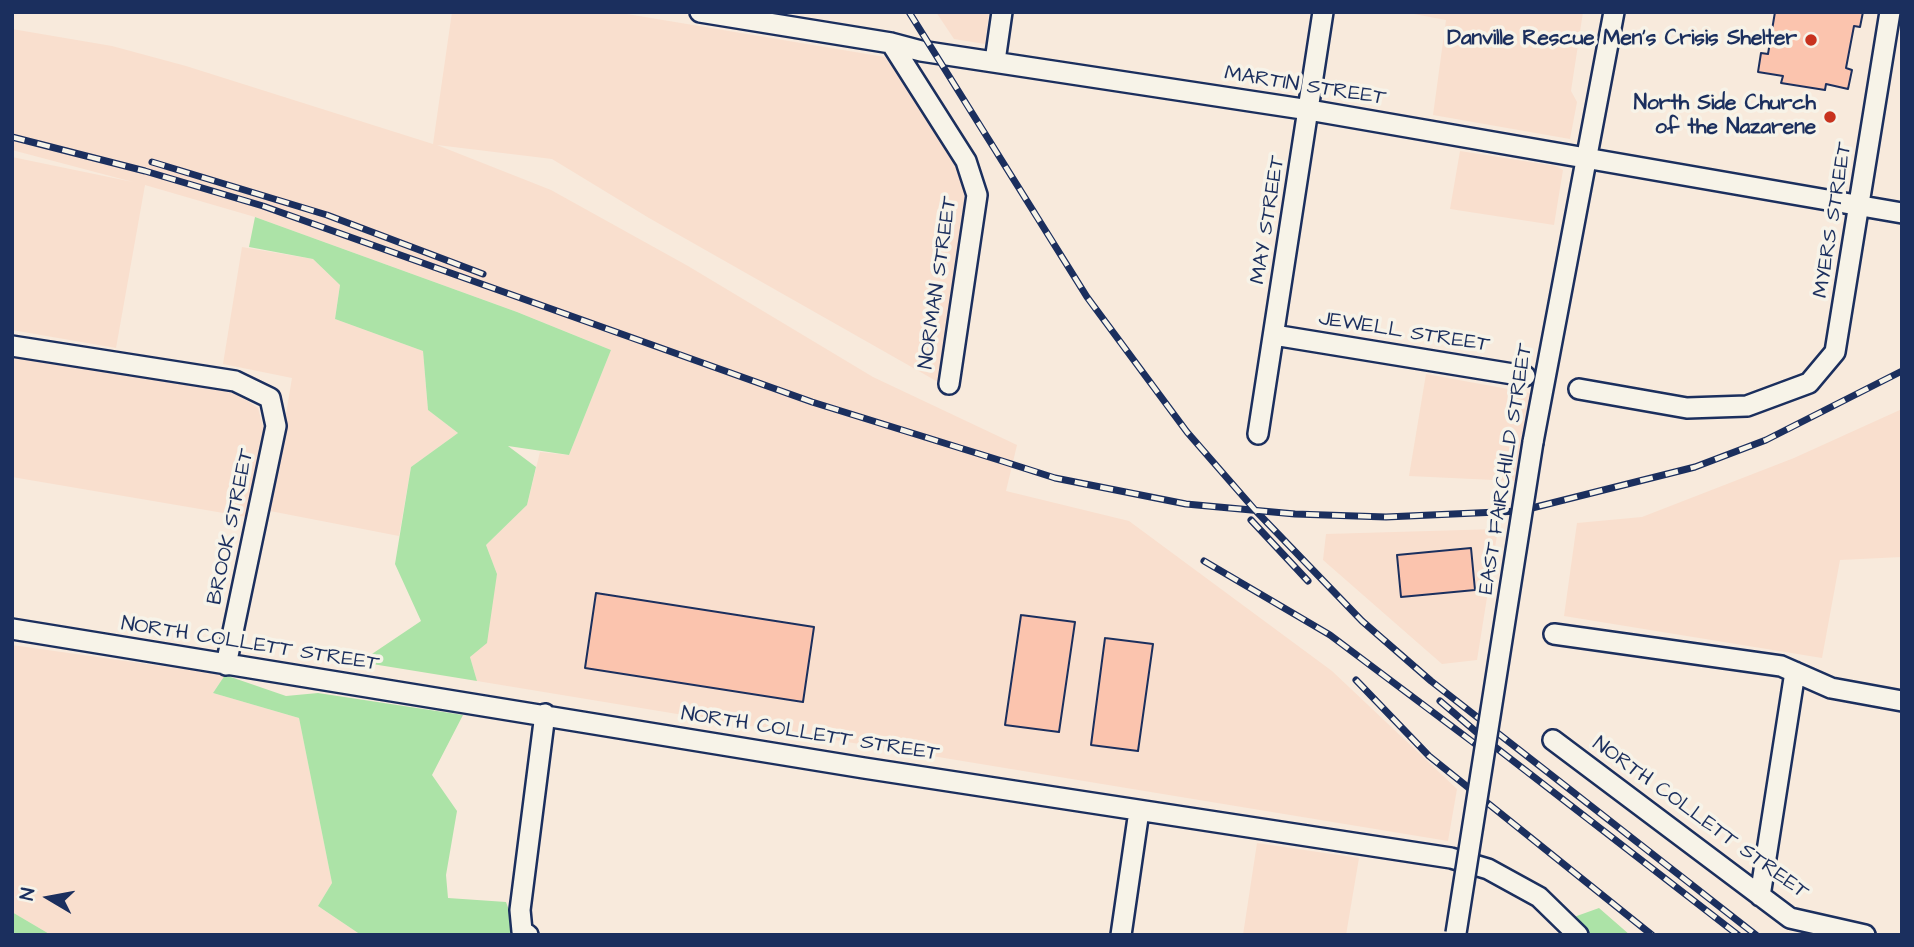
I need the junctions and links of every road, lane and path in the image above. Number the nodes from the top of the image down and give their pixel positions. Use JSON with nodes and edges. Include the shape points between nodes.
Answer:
{"nodes":[{"id":1,"x":700,"y":12,"type":"edge"},
{"id":2,"x":1002,"y":12,"type":"edge"},
{"id":3,"x":1323,"y":12,"type":"edge"},
{"id":4,"x":1614,"y":12,"type":"edge"},
{"id":5,"x":1890,"y":12,"type":"edge"},
{"id":6,"x":891,"y":43,"type":"junction"},
{"id":7,"x":995,"y":61,"type":"junction"},
{"id":8,"x":1309,"y":110,"type":"junction"},
{"id":9,"x":1585,"y":157,"type":"junction"},
{"id":10,"x":1859,"y":206,"type":"junction"},
{"id":11,"x":1902,"y":213,"type":"edge"},
{"id":12,"x":1274,"y":335,"type":"junction"},
{"id":13,"x":12,"y":346,"type":"edge"},
{"id":14,"x":1525,"y":376,"type":"dead end"},
{"id":15,"x":949,"y":384,"type":"dead end"},
{"id":16,"x":1579,"y":389,"type":"dead end"},
{"id":17,"x":1258,"y":434,"type":"dead end"},
{"id":18,"x":12,"y":629,"type":"edge"},
{"id":19,"x":1554,"y":634,"type":"dead end"},
{"id":20,"x":226,"y":665,"type":"junction"},
{"id":21,"x":1796,"y":672,"type":"junction"},
{"id":22,"x":1902,"y":701,"type":"edge"},
{"id":23,"x":545,"y":714,"type":"junction"},
{"id":24,"x":1553,"y":740,"type":"dead end"},
{"id":25,"x":1139,"y":811,"type":"junction"},
{"id":26,"x":1760,"y":896,"type":"junction"},
{"id":27,"x":525,"y":933,"type":"edge"},
{"id":28,"x":1456,"y":934,"type":"edge"},
{"id":29,"x":1121,"y":935,"type":"edge"},
{"id":30,"x":1578,"y":935,"type":"edge"},
{"id":31,"x":1865,"y":935,"type":"edge"}],
"edges":[{"from":1,"to":6,"type":"street","name":"MARTIN STREET"},
{"from":2,"to":7,"type":"street"},
{"from":3,"to":8,"type":"street","name":"MAY STREET"},
{"from":4,"to":9,"type":"street","name":"EAST FAIRCHILD STREET"},
{"from":5,"to":10,"type":"street","name":"MYERS STREET"},
{"from":6,"to":7,"type":"street","name":"MARTIN STREET"},
{"from":6,"to":15,"type":"street","name":"NORMAN STREET","via":[[967,162],[976,195]]},
{"from":7,"to":8,"type":"street","name":"MARTIN STREET"},
{"from":8,"to":9,"type":"street","name":"MARTIN STREET"},
{"from":8,"to":12,"type":"street","name":"MAY STREET"},
{"from":9,"to":10,"type":"street","name":"MARTIN STREET"},
{"from":9,"to":28,"type":"street","name":"EAST FAIRCHILD STREET","bridge":true,"via":[[1533,442]]},
{"from":10,"to":11,"type":"street","name":"MARTIN STREET"},
{"from":10,"to":16,"type":"street","name":"MYERS STREET","via":[[1835,352],[1809,383],[1747,407],[1687,408]]},
{"from":12,"to":14,"type":"street","name":"JEWELL STREET"},
{"from":12,"to":17,"type":"street","name":"MAY STREET"},
{"from":13,"to":20,"type":"street","name":"BROOK STREET","via":[[236,381],[270,398],[276,426]]},
{"from":18,"to":20,"type":"street","name":"NORTH COLLETT STREET"},
{"from":19,"to":21,"type":"street","via":[[1781,666]]},
{"from":20,"to":23,"type":"street","name":"NORTH COLLETT STREET"},
{"from":21,"to":22,"type":"street","via":[[1831,688]]},
{"from":21,"to":26,"type":"street"},
{"from":23,"to":25,"type":"street","name":"NORTH COLLETT STREET"},
{"from":23,"to":27,"type":"street","via":[[520,910]]},
{"from":24,"to":26,"type":"street","name":"NORTH COLLETT STREET"},
{"from":25,"to":29,"type":"street"},
{"from":25,"to":30,"type":"street","name":"NORTH COLLETT STREET","via":[[1451,858],[1488,869],[1539,897]]},
{"from":26,"to":31,"type":"street","name":"NORTH COLLETT STREET","via":[[1790,918]]}]}
